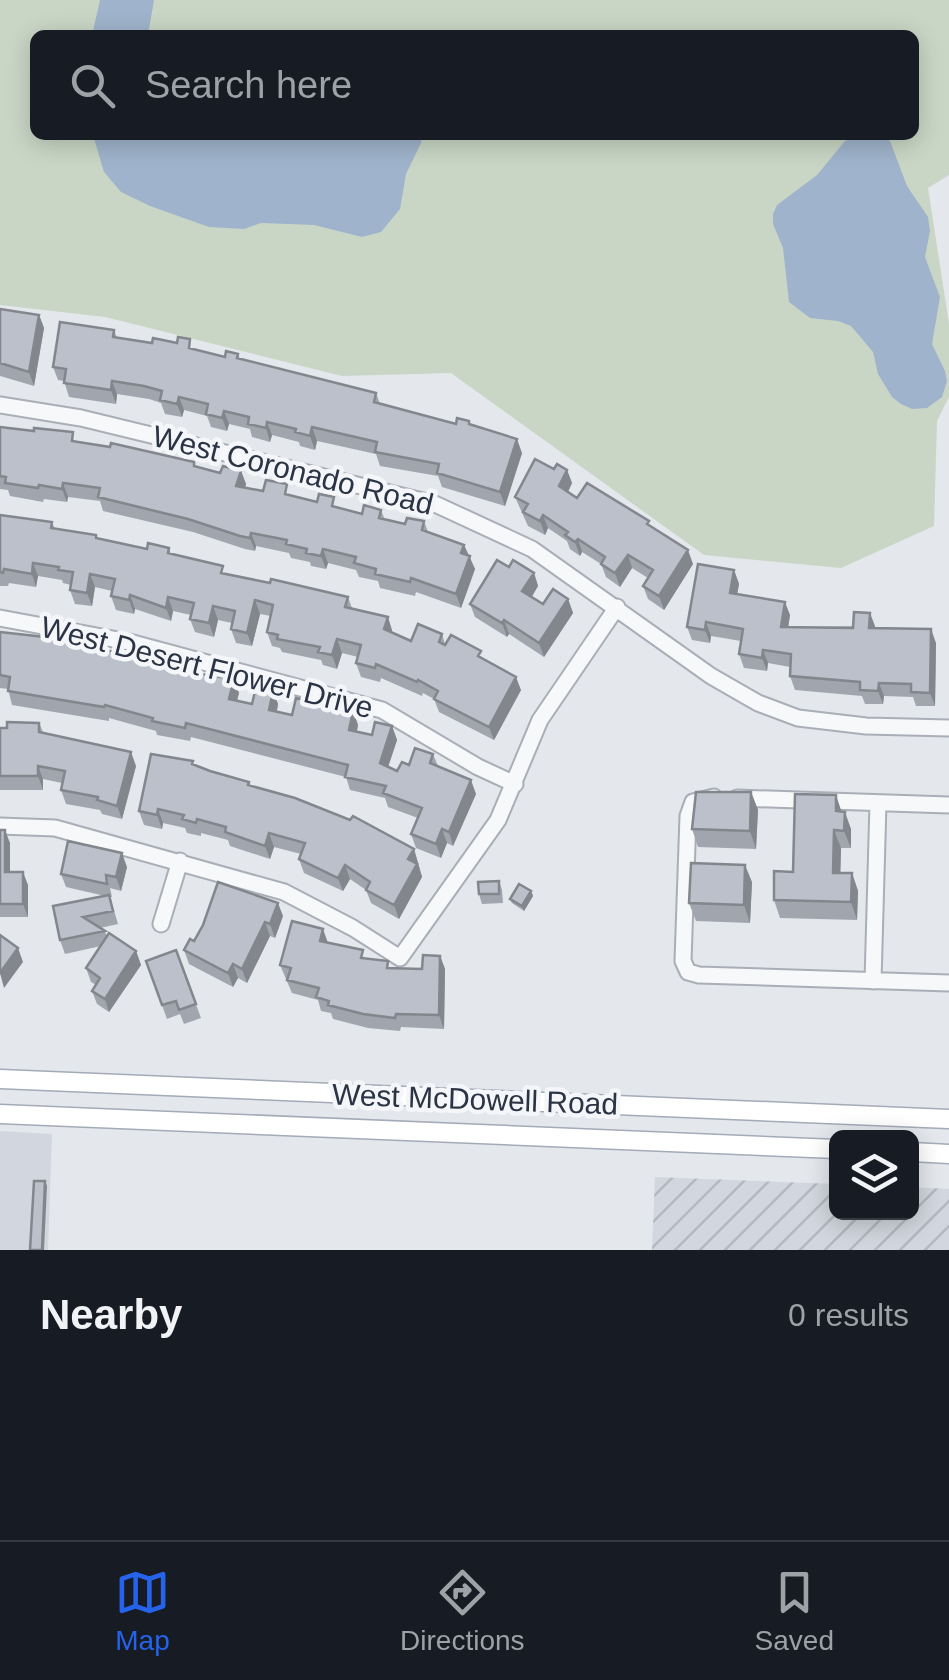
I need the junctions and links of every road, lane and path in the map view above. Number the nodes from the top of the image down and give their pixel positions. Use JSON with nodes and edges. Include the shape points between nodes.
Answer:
{"nodes":[{"id":1,"x":0,"y":405,"type":"edge"},
{"id":2,"x":617,"y":608,"type":"junction"},
{"id":3,"x":0,"y":618,"type":"edge"},
{"id":4,"x":949,"y":728,"type":"edge"},
{"id":5,"x":515,"y":784,"type":"junction"},
{"id":6,"x":878,"y":802,"type":"junction"},
{"id":7,"x":949,"y":805,"type":"edge"},
{"id":8,"x":0,"y":826,"type":"edge"},
{"id":9,"x":180,"y":861,"type":"junction"},
{"id":10,"x":161,"y":924,"type":"dead end"},
{"id":11,"x":874,"y":980,"type":"junction"},
{"id":12,"x":949,"y":983,"type":"edge"},
{"id":13,"x":0,"y":1079,"type":"edge"},
{"id":14,"x":744,"y":1110,"type":"junction"},
{"id":15,"x":0,"y":1114,"type":"edge"},
{"id":16,"x":949,"y":1119,"type":"edge"},
{"id":17,"x":742,"y":1144,"type":"junction"},
{"id":18,"x":829,"y":1149,"type":"edge"},
{"id":19,"x":919,"y":1152,"type":"edge"},
{"id":20,"x":949,"y":1154,"type":"edge"}],
"edges":[{"from":1,"to":2,"type":"street","name":"West Coronado Road","via":[[98,422],[436,504],[532,550]]},
{"from":2,"to":4,"type":"street","name":"West Coronado Road","via":[[711,676],[798,718]]},
{"from":2,"to":5,"type":"street","via":[[540,720]]},
{"from":3,"to":5,"type":"street","name":"West Desert Flower Drive","via":[[129,642],[382,710]]},
{"from":5,"to":9,"type":"street","via":[[498,820],[400,958],[284,892]]},
{"from":6,"to":7,"type":"street"},
{"from":6,"to":11,"type":"street"},
{"from":6,"to":11,"type":"street","via":[[693,802],[683,962],[699,976]]},
{"from":8,"to":9,"type":"street","via":[[54,828]]},
{"from":9,"to":10,"type":"street"},
{"from":11,"to":12,"type":"street"},
{"from":13,"to":14,"type":"main road","name":"West McDowell Road"},
{"from":14,"to":16,"type":"main road","name":"West McDowell Road"},
{"from":14,"to":17,"type":"main road"},
{"from":15,"to":17,"type":"main road","name":"West McDowell Road"},
{"from":17,"to":18,"type":"main road","name":"West McDowell Road"},
{"from":19,"to":20,"type":"main road"}]}
